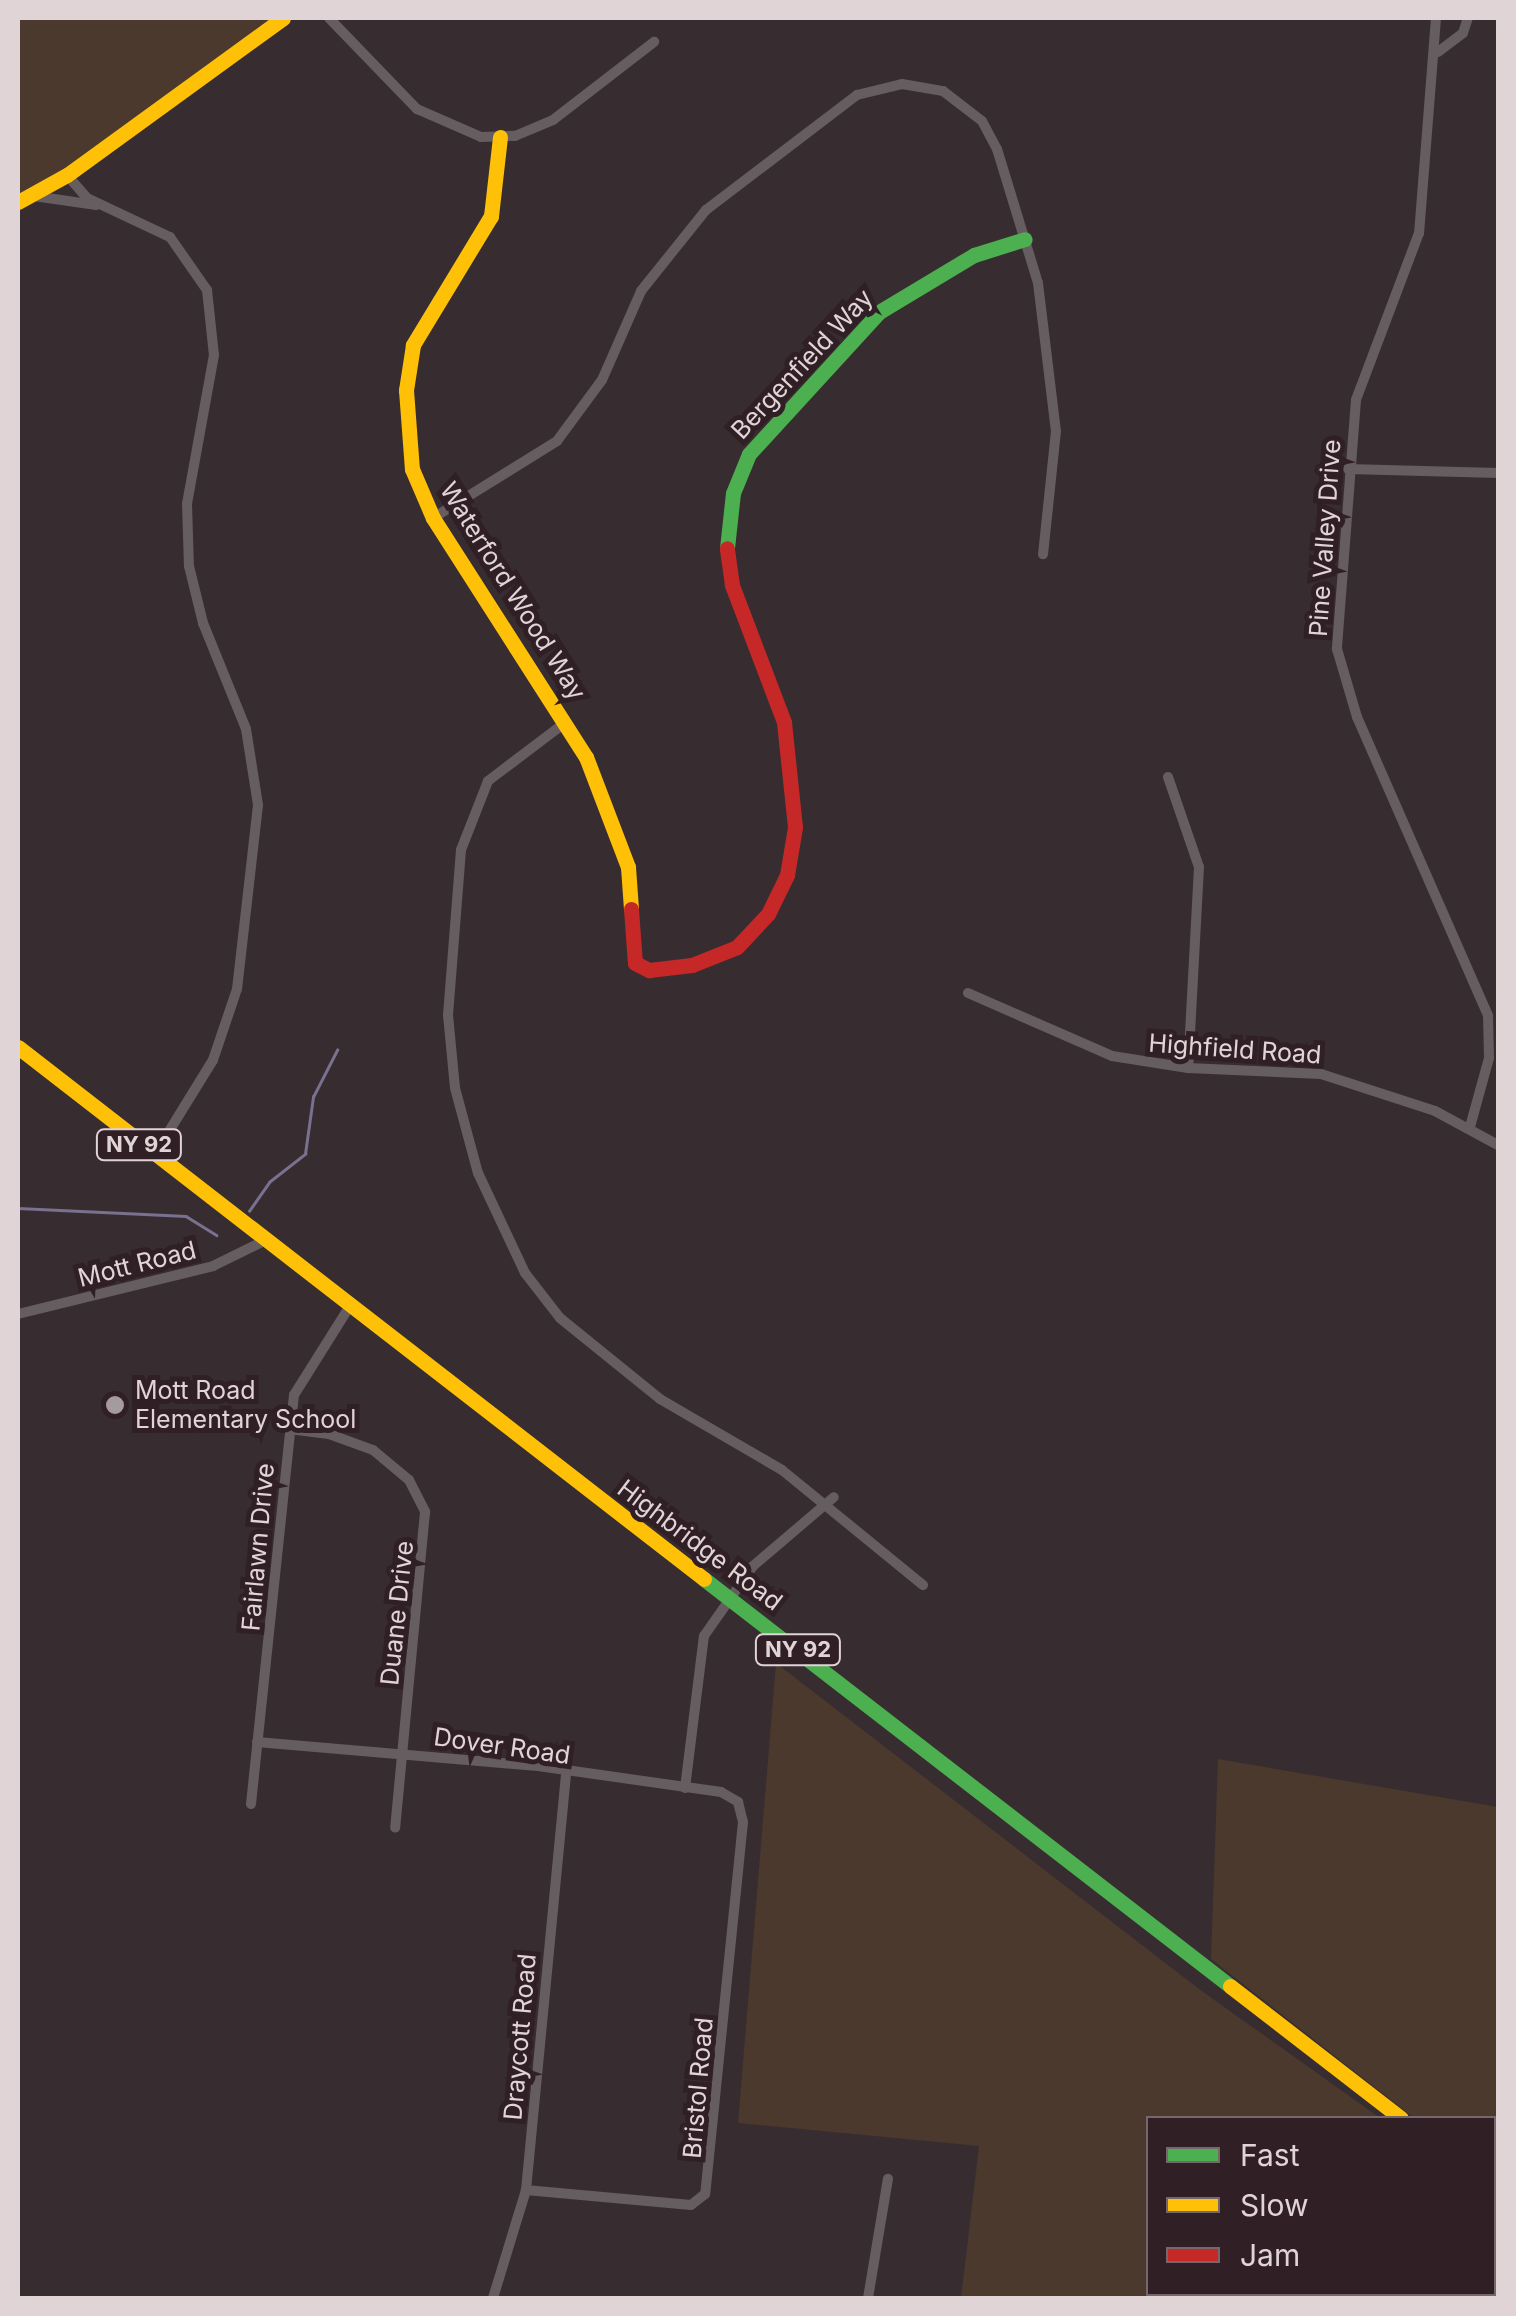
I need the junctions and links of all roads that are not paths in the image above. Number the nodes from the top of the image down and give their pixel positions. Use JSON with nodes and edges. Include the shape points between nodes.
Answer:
{"nodes":[{"id":1,"x":283,"y":18,"type":"edge"},
{"id":2,"x":329,"y":18,"type":"edge"},
{"id":3,"x":1436,"y":18,"type":"edge"},
{"id":4,"x":1468,"y":18,"type":"edge"},
{"id":5,"x":654,"y":42,"type":"dead end"},
{"id":6,"x":1438,"y":52,"type":"junction"},
{"id":7,"x":500,"y":137,"type":"junction"},
{"id":8,"x":68,"y":175,"type":"junction"},
{"id":9,"x":34,"y":196,"type":"junction"},
{"id":10,"x":18,"y":202,"type":"edge"},
{"id":11,"x":101,"y":206,"type":"junction"},
{"id":12,"x":1024,"y":239,"type":"junction"},
{"id":13,"x":1348,"y":468,"type":"junction"},
{"id":14,"x":1498,"y":473,"type":"edge"},
{"id":15,"x":433,"y":518,"type":"junction"},
{"id":16,"x":1043,"y":554,"type":"dead end"},
{"id":17,"x":566,"y":722,"type":"junction"},
{"id":18,"x":1168,"y":777,"type":"dead end"},
{"id":19,"x":636,"y":963,"type":"joint"},
{"id":20,"x":968,"y":993,"type":"dead end"},
{"id":21,"x":18,"y":1048,"type":"edge"},
{"id":22,"x":1188,"y":1068,"type":"junction"},
{"id":23,"x":1470,"y":1127,"type":"junction"},
{"id":24,"x":1498,"y":1144,"type":"edge"},
{"id":25,"x":154,"y":1156,"type":"junction"},
{"id":26,"x":262,"y":1242,"type":"junction"},
{"id":27,"x":348,"y":1309,"type":"junction"},
{"id":28,"x":18,"y":1314,"type":"edge"},
{"id":29,"x":289,"y":1429,"type":"junction"},
{"id":30,"x":834,"y":1497,"type":"dead end"},
{"id":31,"x":824,"y":1506,"type":"junction"},
{"id":32,"x":923,"y":1585,"type":"dead end"},
{"id":33,"x":730,"y":1598,"type":"junction"},
{"id":34,"x":258,"y":1742,"type":"junction"},
{"id":35,"x":403,"y":1754,"type":"junction"},
{"id":36,"x":566,"y":1774,"type":"junction"},
{"id":37,"x":685,"y":1788,"type":"junction"},
{"id":38,"x":738,"y":1802,"type":"joint"},
{"id":39,"x":251,"y":1804,"type":"dead end"},
{"id":40,"x":396,"y":1828,"type":"dead end"},
{"id":41,"x":1398,"y":2116,"type":"edge"},
{"id":42,"x":888,"y":2179,"type":"dead end"},
{"id":43,"x":526,"y":2190,"type":"junction"},
{"id":44,"x":493,"y":2298,"type":"edge"},
{"id":45,"x":868,"y":2298,"type":"edge"}],
"edges":[{"from":1,"to":8,"type":"main road"},
{"from":2,"to":7,"type":"street","via":[[417,110],[458,132]]},
{"from":3,"to":6,"type":"street","name":"Pine Valley Drive"},
{"from":4,"to":6,"type":"street","via":[[1463,34]]},
{"from":5,"to":7,"type":"street","via":[[554,120]]},
{"from":6,"to":13,"type":"street","name":"Pine Valley Drive","via":[[1419,233],[1362,378]]},
{"from":7,"to":15,"type":"main road","name":"Waterford Wood Way","via":[[491,216],[427,314],[410,359],[412,469]]},
{"from":8,"to":9,"type":"main road"},
{"from":8,"to":11,"type":"street"},
{"from":9,"to":10,"type":"main road"},
{"from":9,"to":11,"type":"street"},
{"from":11,"to":25,"type":"street","via":[[170,237],[206,290],[214,355],[187,504],[189,566],[203,623],[246,729],[258,805],[232,1008],[192,1100]]},
{"from":12,"to":15,"type":"street","via":[[997,149],[972,110],[932,87],[902,84],[857,95],[748,175],[673,245],[642,291],[602,380],[557,441]]},
{"from":12,"to":16,"type":"street","via":[[1054,379],[1054,476]]},
{"from":12,"to":19,"type":"main road","name":"Bergenfield Way","via":[[974,255],[879,312],[749,454],[732,493],[726,544],[732,585],[784,722],[795,827],[787,875],[768,914],[737,946],[692,966],[649,970]]},
{"from":13,"to":14,"type":"street"},
{"from":13,"to":23,"type":"street","name":"Pine Valley Drive","via":[[1337,649],[1357,717],[1488,1016],[1489,1058]]},
{"from":15,"to":17,"type":"main road","name":"Waterford Wood Way"},
{"from":17,"to":19,"type":"main road","name":"Waterford Wood Way","via":[[628,868]]},
{"from":17,"to":31,"type":"street","via":[[502,767],[467,823],[448,1015],[463,1129],[511,1246],[560,1318],[660,1398],[758,1452]]},
{"from":18,"to":22,"type":"street","via":[[1198,867]]},
{"from":20,"to":22,"type":"street","name":"Highfield Road","via":[[1107,1054]]},
{"from":21,"to":25,"type":"main road","name":"Highbridge Road","number":"NY 92"},
{"from":22,"to":23,"type":"street","name":"Highfield Road","via":[[1321,1074]]},
{"from":23,"to":24,"type":"street","name":"Highfield Road"},
{"from":25,"to":26,"type":"main road","name":"Highbridge Road","number":"NY 92"},
{"from":26,"to":27,"type":"main road","name":"Highbridge Road","number":"NY 92"},
{"from":26,"to":28,"type":"street","name":"Mott Road","via":[[213,1266]]},
{"from":27,"to":29,"type":"street","name":"Fairlawn Drive","via":[[298,1381]]},
{"from":27,"to":33,"type":"main road","name":"Highbridge Road","number":"NY 92"},
{"from":29,"to":34,"type":"street","name":"Fairlawn Drive"},
{"from":29,"to":35,"type":"street","name":"Duane Drive","via":[[357,1442],[398,1468],[421,1498],[426,1530]]},
{"from":30,"to":31,"type":"street"},
{"from":31,"to":32,"type":"street"},
{"from":31,"to":33,"type":"street","via":[[754,1566]]},
{"from":33,"to":37,"type":"street","via":[[704,1636],[698,1659]]},
{"from":33,"to":41,"type":"main road","name":"Highbridge Road","number":"NY 92"},
{"from":34,"to":35,"type":"street","name":"Dover Road"},
{"from":34,"to":39,"type":"street","name":"Fairlawn Drive"},
{"from":35,"to":36,"type":"street","name":"Dover Road"},
{"from":35,"to":40,"type":"street","name":"Duane Drive"},
{"from":36,"to":37,"type":"street","name":"Dover Road"},
{"from":36,"to":43,"type":"street","name":"Draycott Road"},
{"from":37,"to":38,"type":"street","name":"Dover Road","via":[[721,1792]]},
{"from":38,"to":43,"type":"street","name":"Bristol Road","via":[[743,1822],[705,2194],[691,2205]]},
{"from":42,"to":45,"type":"street"},
{"from":43,"to":44,"type":"street","name":"Draycott Road"}]}
